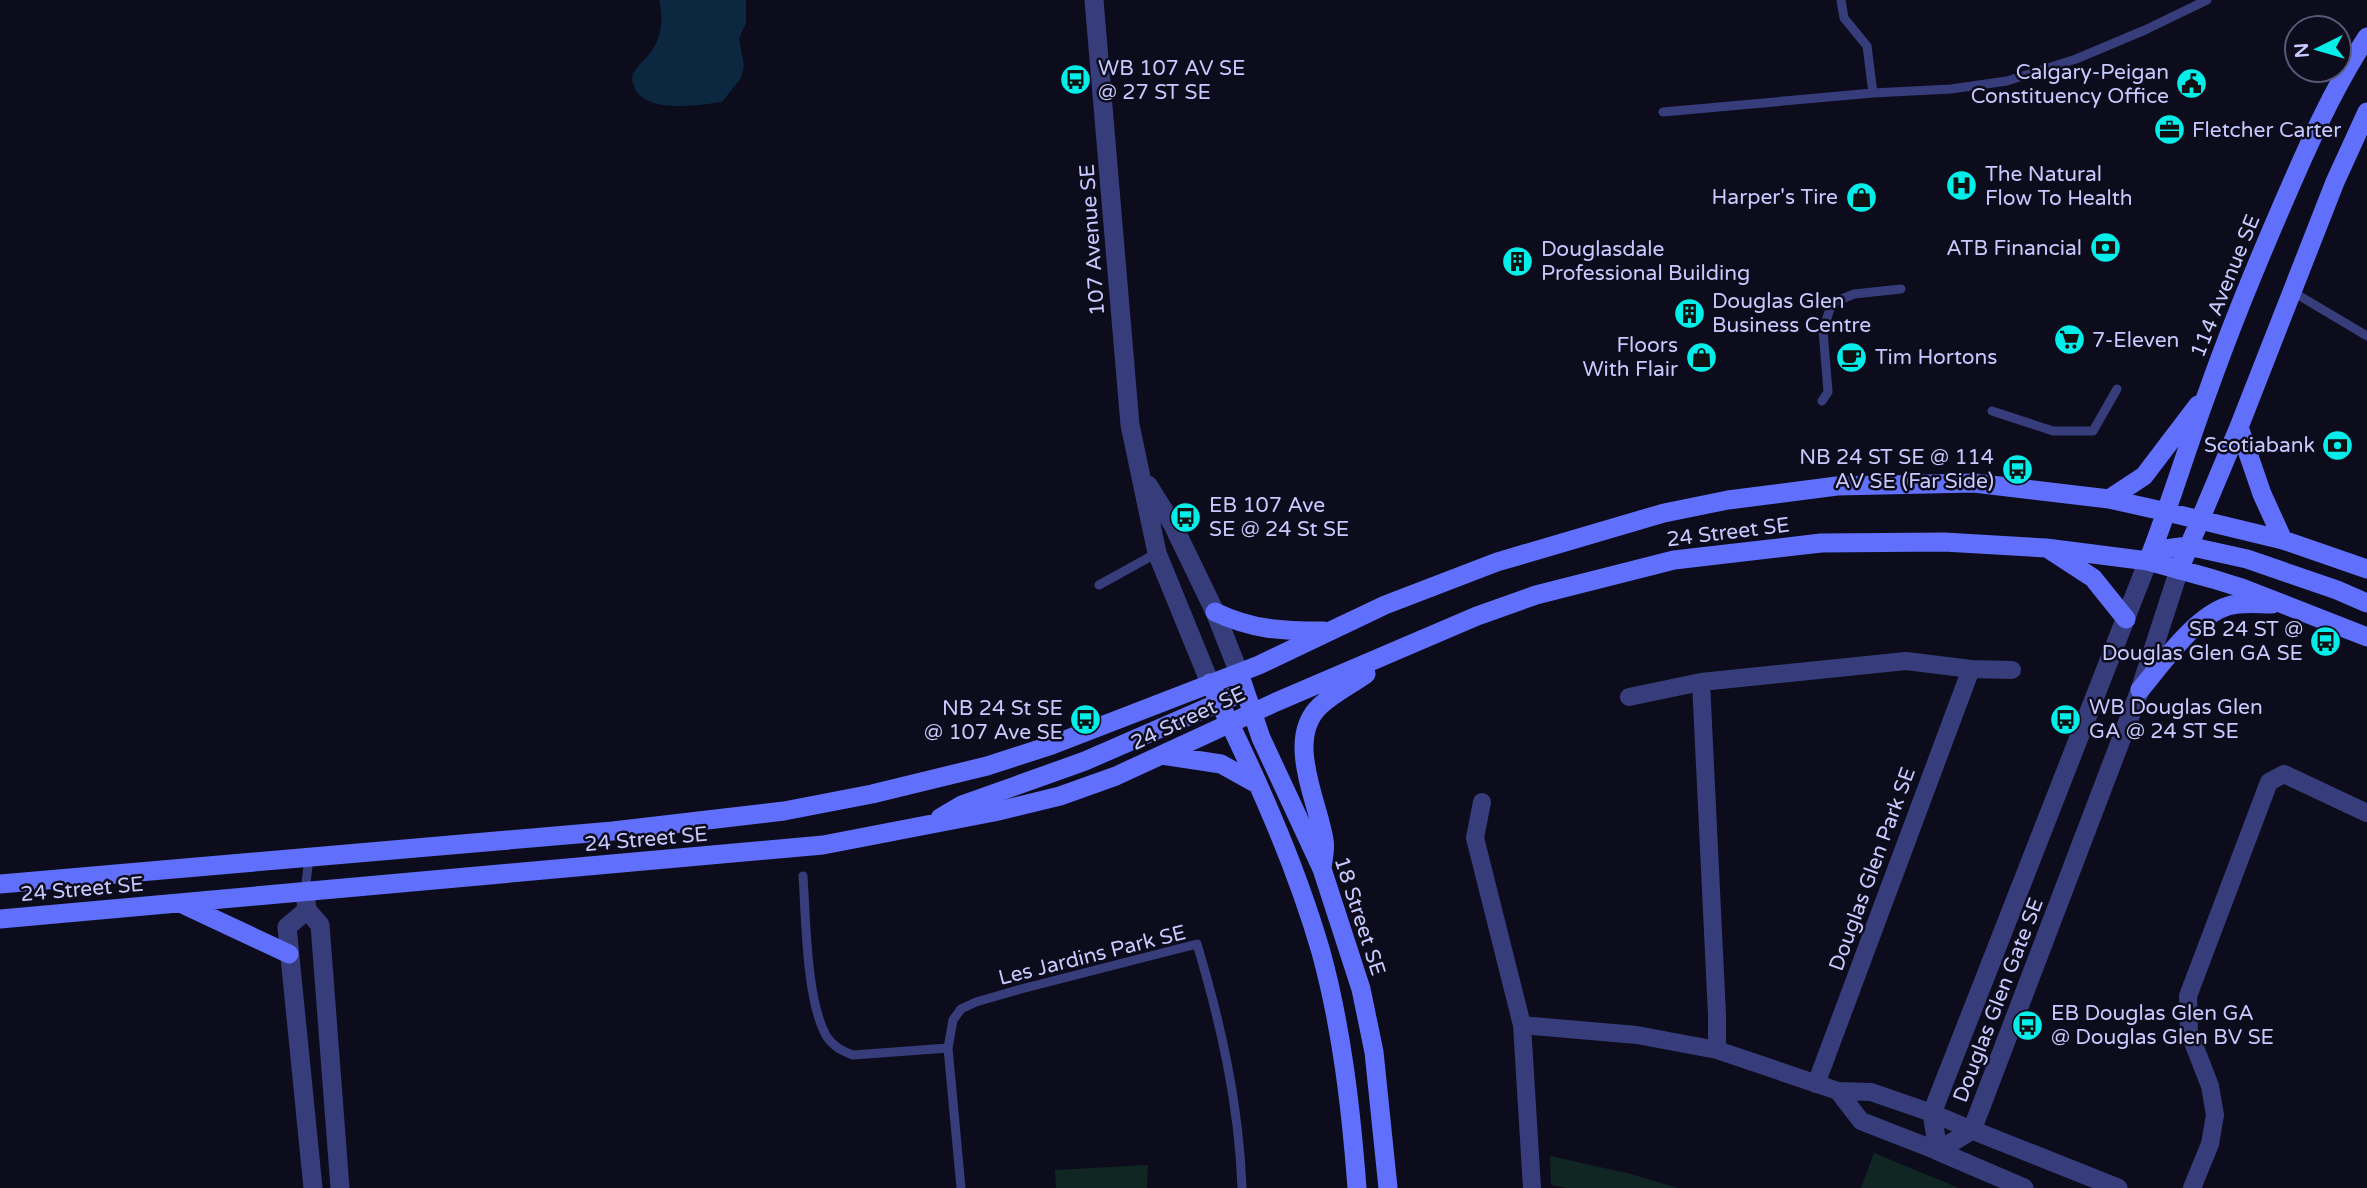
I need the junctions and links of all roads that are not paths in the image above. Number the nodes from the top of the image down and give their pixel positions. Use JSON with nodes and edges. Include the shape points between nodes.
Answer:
{"nodes":[{"id":1,"x":1094,"y":0,"type":"edge"},
{"id":2,"x":1842,"y":0,"type":"edge"},
{"id":3,"x":2207,"y":0,"type":"edge"},
{"id":4,"x":2367,"y":37,"type":"edge"},
{"id":5,"x":1873,"y":93,"type":"junction"},
{"id":6,"x":1663,"y":112,"type":"dead end"},
{"id":7,"x":2367,"y":112,"type":"edge"},
{"id":8,"x":1901,"y":289,"type":"dead end"},
{"id":9,"x":2293,"y":292,"type":"junction"},
{"id":10,"x":2367,"y":336,"type":"edge"},
{"id":11,"x":2117,"y":389,"type":"dead end"},
{"id":12,"x":2207,"y":392,"type":"junction"},
{"id":13,"x":1822,"y":401,"type":"dead end"},
{"id":14,"x":1992,"y":411,"type":"dead end"},
{"id":15,"x":2239,"y":426,"type":"junction"},
{"id":16,"x":1142,"y":476,"type":"junction"},
{"id":17,"x":2109,"y":499,"type":"junction"},
{"id":18,"x":2167,"y":512,"type":"junction"},
{"id":19,"x":2198,"y":519,"type":"junction"},
{"id":20,"x":2283,"y":540,"type":"junction"},
{"id":21,"x":2188,"y":546,"type":"junction"},
{"id":22,"x":2046,"y":548,"type":"junction"},
{"id":23,"x":1157,"y":554,"type":"junction"},
{"id":24,"x":2148,"y":561,"type":"junction"},
{"id":25,"x":2367,"y":569,"type":"edge"},
{"id":26,"x":2179,"y":570,"type":"junction"},
{"id":27,"x":1099,"y":585,"type":"dead end"},
{"id":28,"x":2280,"y":603,"type":"junction"},
{"id":29,"x":2367,"y":603,"type":"edge"},
{"id":30,"x":1215,"y":612,"type":"junction"},
{"id":31,"x":2126,"y":619,"type":"junction"},
{"id":32,"x":1332,"y":631,"type":"junction"},
{"id":33,"x":2367,"y":638,"type":"edge"},
{"id":34,"x":1410,"y":646,"type":"junction"},
{"id":35,"x":1971,"y":669,"type":"junction"},
{"id":36,"x":2012,"y":670,"type":"dead end"},
{"id":37,"x":1239,"y":673,"type":"junction"},
{"id":38,"x":1210,"y":682,"type":"junction"},
{"id":39,"x":1701,"y":682,"type":"junction"},
{"id":40,"x":2140,"y":690,"type":"junction"},
{"id":41,"x":1629,"y":697,"type":"dead end"},
{"id":42,"x":1220,"y":703,"type":"junction"},
{"id":43,"x":1252,"y":713,"type":"junction"},
{"id":44,"x":1229,"y":723,"type":"junction"},
{"id":45,"x":1163,"y":755,"type":"junction"},
{"id":46,"x":1257,"y":784,"type":"junction"},
{"id":47,"x":1482,"y":802,"type":"dead end"},
{"id":48,"x":2367,"y":813,"type":"edge"},
{"id":49,"x":927,"y":827,"type":"junction"},
{"id":50,"x":309,"y":857,"type":"junction"},
{"id":51,"x":1322,"y":869,"type":"junction"},
{"id":52,"x":803,"y":876,"type":"dead end"},
{"id":53,"x":0,"y":884,"type":"edge"},
{"id":54,"x":306,"y":901,"type":"junction"},
{"id":55,"x":179,"y":903,"type":"junction"},
{"id":56,"x":0,"y":919,"type":"edge"},
{"id":57,"x":289,"y":954,"type":"junction"},
{"id":58,"x":1522,"y":1025,"type":"junction"},
{"id":59,"x":948,"y":1048,"type":"junction"},
{"id":60,"x":1717,"y":1050,"type":"junction"},
{"id":61,"x":1816,"y":1084,"type":"junction"},
{"id":62,"x":1838,"y":1091,"type":"junction"},
{"id":63,"x":1932,"y":1113,"type":"junction"},
{"id":64,"x":1972,"y":1130,"type":"junction"},
{"id":65,"x":1938,"y":1151,"type":"junction"},
{"id":66,"x":313,"y":1188,"type":"edge"},
{"id":67,"x":340,"y":1188,"type":"edge"},
{"id":68,"x":961,"y":1188,"type":"edge"},
{"id":69,"x":1242,"y":1188,"type":"edge"},
{"id":70,"x":1357,"y":1188,"type":"edge"},
{"id":71,"x":1388,"y":1188,"type":"edge"},
{"id":72,"x":1532,"y":1188,"type":"edge"},
{"id":73,"x":2024,"y":1188,"type":"edge"},
{"id":74,"x":2118,"y":1188,"type":"edge"},
{"id":75,"x":2192,"y":1188,"type":"edge"}],
"edges":[{"from":1,"to":16,"type":"street","name":"107 Avenue SE","via":[[1130,425]]},
{"from":2,"to":5,"type":"lane","via":[[1844,18],[1867,46]]},
{"from":3,"to":5,"type":"lane","via":[[2076,59],[2007,81]]},
{"from":4,"to":12,"type":"main road","name":"114 Avenue SE","via":[[2302,159]]},
{"from":5,"to":6,"type":"lane"},
{"from":7,"to":9,"type":"main road"},
{"from":8,"to":13,"type":"lane","via":[[1854,294],[1832,303],[1824,330],[1828,392]]},
{"from":9,"to":10,"type":"lane"},
{"from":9,"to":15,"type":"main road"},
{"from":11,"to":14,"type":"lane","via":[[2094,431],[2053,431]]},
{"from":12,"to":17,"type":"main road","via":[[2144,476]]},
{"from":12,"to":18,"type":"main road","name":"114 Avenue SE"},
{"from":15,"to":19,"type":"main road"},
{"from":15,"to":20,"type":"main road"},
{"from":16,"to":23,"type":"street","name":"107 Avenue SE"},
{"from":16,"to":30,"type":"street","name":"107 Avenue SE","via":[[1173,526]]},
{"from":17,"to":18,"type":"main road","name":"24 Street SE"},
{"from":17,"to":32,"type":"main road","name":"24 Street SE","via":[[1974,483],[1837,485],[1728,500],[1664,513],[1497,562],[1385,605]]},
{"from":18,"to":19,"type":"main road","name":"24 Street SE"},
{"from":18,"to":24,"type":"main road","name":"114 Avenue SE"},
{"from":19,"to":20,"type":"main road","name":"24 Street SE"},
{"from":19,"to":21,"type":"main road"},
{"from":20,"to":25,"type":"main road","name":"24 Street SE"},
{"from":21,"to":24,"type":"main road","via":[[2165,549]]},
{"from":21,"to":26,"type":"main road"},
{"from":21,"to":29,"type":"main road","via":[[2247,559]]},
{"from":22,"to":24,"type":"main road","name":"24 Street SE"},
{"from":22,"to":31,"type":"main road","via":[[2093,578]]},
{"from":22,"to":34,"type":"main road","name":"24 Street SE","via":[[1944,542],[1821,543],[1674,560],[1536,595]]},
{"from":23,"to":27,"type":"lane"},
{"from":23,"to":38,"type":"street","name":"107 Avenue SE"},
{"from":24,"to":26,"type":"main road","name":"24 Street SE"},
{"from":24,"to":31,"type":"street","name":"Douglas Glen Gate SE"},
{"from":26,"to":28,"type":"main road","name":"24 Street SE"},
{"from":26,"to":40,"type":"street","name":"Douglas Glen Gate SE"},
{"from":28,"to":33,"type":"main road","name":"24 Street SE"},
{"from":28,"to":40,"type":"main road","via":[[2230,605],[2210,614]]},
{"from":30,"to":32,"type":"main road","via":[[1250,626]]},
{"from":30,"to":37,"type":"street","name":"107 Avenue SE"},
{"from":31,"to":63,"type":"street","name":"Douglas Glen Gate SE"},
{"from":32,"to":37,"type":"main road","name":"24 Street SE"},
{"from":34,"to":43,"type":"main road","name":"24 Street SE"},
{"from":34,"to":51,"type":"main road","via":[[1320,705],[1309,720],[1304,734],[1305,768],[1325,843]]},
{"from":35,"to":36,"type":"street"},
{"from":35,"to":39,"type":"street","via":[[1906,661]]},
{"from":35,"to":61,"type":"street","name":"Douglas Glen Park SE"},
{"from":37,"to":38,"type":"main road","name":"24 Street SE"},
{"from":37,"to":42,"type":"main road","name":"24 Street SE","via":[[1233,697]]},
{"from":37,"to":43,"type":"main road","name":"18 Street SE"},
{"from":38,"to":42,"type":"main road"},
{"from":38,"to":50,"type":"main road","name":"24 Street SE","via":[[987,766],[784,811]]},
{"from":39,"to":41,"type":"street"},
{"from":39,"to":60,"type":"street"},
{"from":40,"to":64,"type":"street","name":"Douglas Glen Gate SE"},
{"from":42,"to":44,"type":"main road"},
{"from":42,"to":49,"type":"main road","via":[[1085,761],[962,805]]},
{"from":43,"to":44,"type":"main road","name":"24 Street SE"},
{"from":43,"to":51,"type":"main road","name":"18 Street SE"},
{"from":44,"to":45,"type":"main road","name":"24 Street SE"},
{"from":44,"to":46,"type":"main road"},
{"from":45,"to":46,"type":"main road","via":[[1221,764]]},
{"from":45,"to":49,"type":"main road","name":"24 Street SE","via":[[1060,796]]},
{"from":46,"to":70,"type":"main road","via":[[1290,859],[1321,952],[1343,1055]]},
{"from":47,"to":58,"type":"street","via":[[1475,838]]},
{"from":48,"to":75,"type":"street","via":[[2284,774],[2269,782],[2188,996],[2189,1031],[2210,1086],[2215,1115],[2210,1144]]},
{"from":49,"to":54,"type":"main road","name":"24 Street SE","via":[[811,846]]},
{"from":50,"to":53,"type":"main road","name":"24 Street SE"},
{"from":50,"to":54,"type":"lane"},
{"from":51,"to":71,"type":"main road","name":"18 Street SE","via":[[1361,989],[1374,1052]]},
{"from":52,"to":59,"type":"lane","via":[[814,1006],[828,1038],[839,1050],[853,1055]]},
{"from":54,"to":55,"type":"main road","name":"24 Street SE"},
{"from":54,"to":57,"type":"street","via":[[287,927]]},
{"from":54,"to":67,"type":"street","via":[[320,925]]},
{"from":55,"to":56,"type":"main road","name":"24 Street SE"},
{"from":55,"to":57,"type":"main road"},
{"from":57,"to":66,"type":"street"},
{"from":58,"to":60,"type":"street","via":[[1637,1035]]},
{"from":58,"to":72,"type":"street"},
{"from":59,"to":68,"type":"lane","name":"Les Jardins Park SE"},
{"from":59,"to":69,"type":"lane","name":"Les Jardins Park SE","via":[[953,1020],[961,1009],[976,1002],[1197,944],[1229,1067]]},
{"from":60,"to":61,"type":"street"},
{"from":61,"to":62,"type":"street"},
{"from":62,"to":63,"type":"street","via":[[1871,1092]]},
{"from":62,"to":65,"type":"street","via":[[1861,1121]]},
{"from":63,"to":64,"type":"street"},
{"from":63,"to":65,"type":"street","name":"Douglas Glen Gate SE"},
{"from":64,"to":65,"type":"street","name":"Douglas Glen Gate SE"},
{"from":64,"to":74,"type":"street"},
{"from":65,"to":73,"type":"street"}]}
